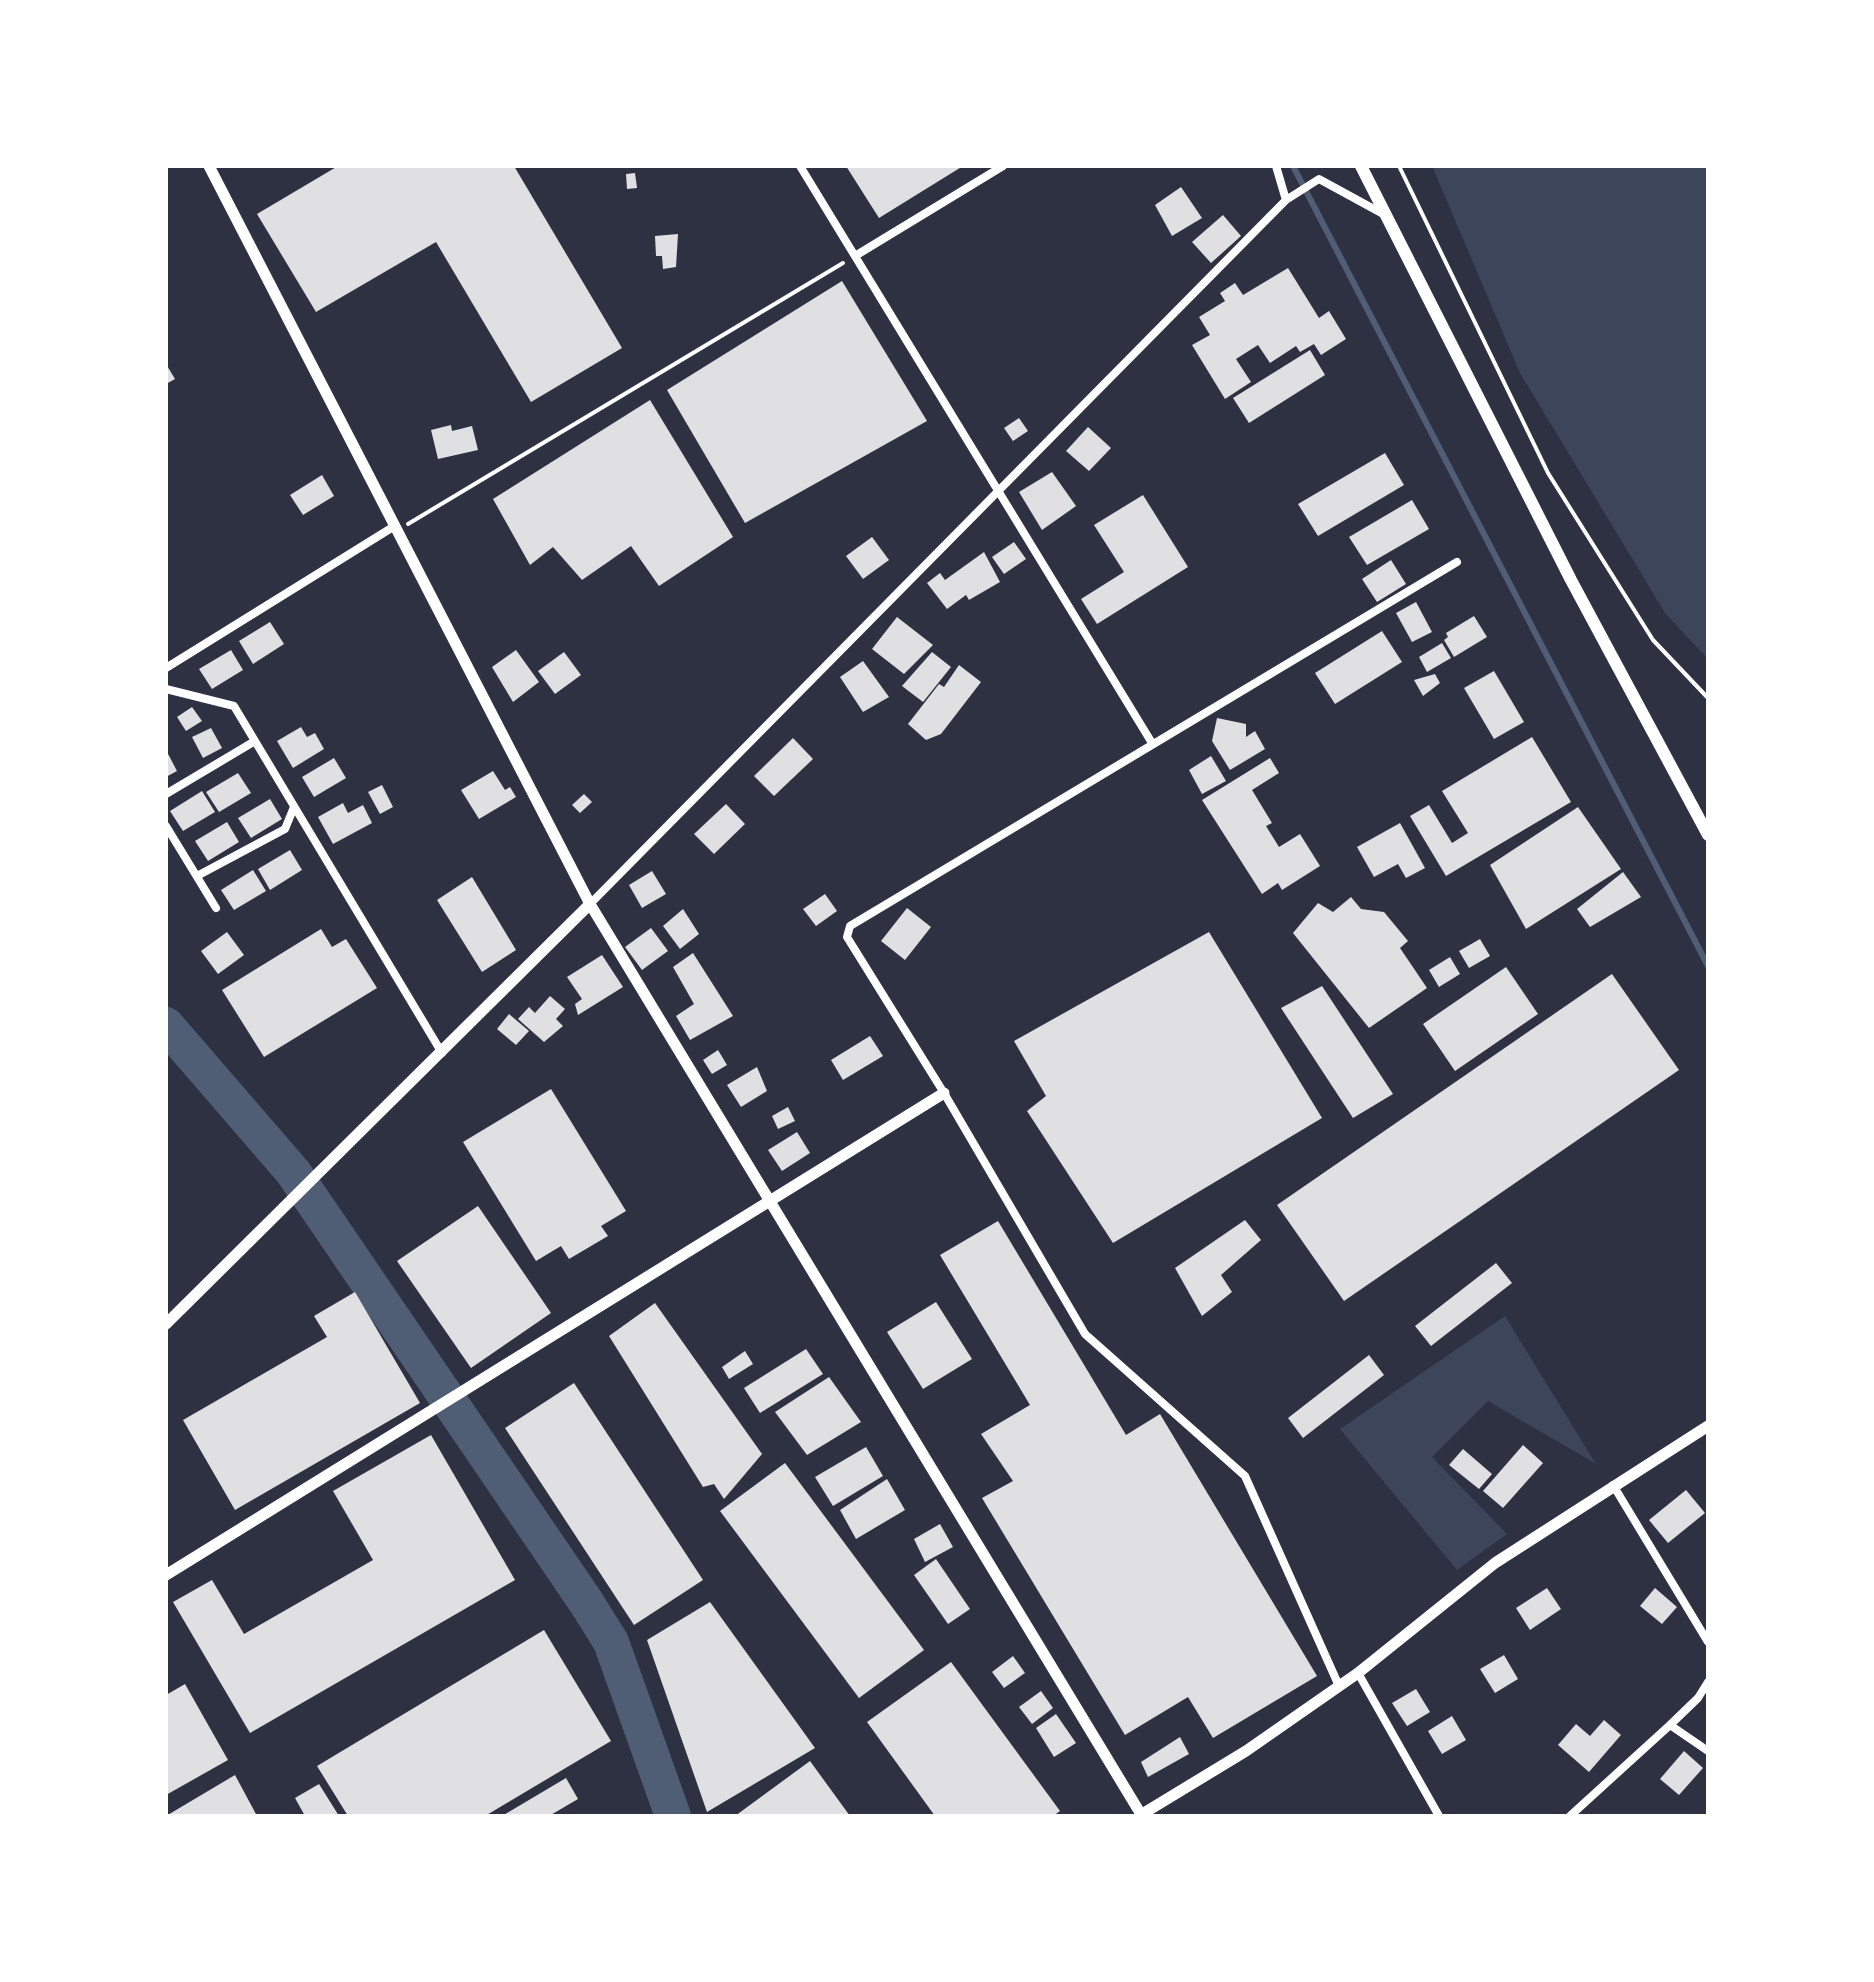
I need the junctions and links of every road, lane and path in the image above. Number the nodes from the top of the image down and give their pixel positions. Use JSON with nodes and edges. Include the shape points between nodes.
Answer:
{"nodes":[{"id":1,"x":209,"y":166,"type":"edge"},
{"id":2,"x":800,"y":166,"type":"edge"},
{"id":3,"x":1003,"y":166,"type":"edge"},
{"id":4,"x":1276,"y":166,"type":"edge"},
{"id":5,"x":1361,"y":166,"type":"edge"},
{"id":6,"x":1399,"y":166,"type":"edge"},
{"id":7,"x":1289,"y":198,"type":"junction"},
{"id":8,"x":1385,"y":215,"type":"junction"},
{"id":9,"x":855,"y":256,"type":"junction"},
{"id":10,"x":997,"y":493,"type":"junction"},
{"id":11,"x":394,"y":529,"type":"junction"},
{"id":12,"x":1457,"y":562,"type":"dead end"},
{"id":13,"x":166,"y":668,"type":"edge"},
{"id":14,"x":166,"y":689,"type":"edge"},
{"id":15,"x":1708,"y":698,"type":"edge"},
{"id":16,"x":255,"y":741,"type":"junction"},
{"id":17,"x":1152,"y":743,"type":"junction"},
{"id":18,"x":166,"y":794,"type":"edge"},
{"id":19,"x":294,"y":807,"type":"junction"},
{"id":20,"x":166,"y":826,"type":"edge"},
{"id":21,"x":1708,"y":835,"type":"edge"},
{"id":22,"x":197,"y":876,"type":"junction"},
{"id":23,"x":590,"y":904,"type":"junction"},
{"id":24,"x":216,"y":908,"type":"dead end"},
{"id":25,"x":442,"y":1053,"type":"junction"},
{"id":26,"x":944,"y":1093,"type":"junction"},
{"id":27,"x":768,"y":1202,"type":"junction"},
{"id":28,"x":166,"y":1324,"type":"edge"},
{"id":29,"x":1708,"y":1426,"type":"edge"},
{"id":30,"x":1613,"y":1485,"type":"junction"},
{"id":31,"x":166,"y":1575,"type":"edge"},
{"id":32,"x":1708,"y":1642,"type":"edge"},
{"id":33,"x":1358,"y":1673,"type":"junction"},
{"id":34,"x":1708,"y":1682,"type":"edge"},
{"id":35,"x":1339,"y":1686,"type":"junction"},
{"id":36,"x":1670,"y":1725,"type":"junction"},
{"id":37,"x":1708,"y":1751,"type":"edge"},
{"id":38,"x":1141,"y":1816,"type":"edge"},
{"id":39,"x":1439,"y":1816,"type":"edge"},
{"id":40,"x":1570,"y":1816,"type":"edge"}],
"edges":[{"from":1,"to":11,"type":"street"},
{"from":2,"to":9,"type":"street"},
{"from":3,"to":9,"type":"street"},
{"from":4,"to":7,"type":"street"},
{"from":5,"to":8,"type":"main road"},
{"from":6,"to":15,"type":"path","via":[[1548,473],[1653,640]]},
{"from":7,"to":8,"type":"street","via":[[1319,179]]},
{"from":7,"to":10,"type":"street"},
{"from":8,"to":21,"type":"main road"},
{"from":9,"to":10,"type":"street"},
{"from":9,"to":11,"type":"path"},
{"from":10,"to":17,"type":"street"},
{"from":10,"to":23,"type":"street"},
{"from":11,"to":13,"type":"street"},
{"from":11,"to":23,"type":"street"},
{"from":12,"to":17,"type":"street"},
{"from":14,"to":16,"type":"street","via":[[234,706]]},
{"from":16,"to":18,"type":"street"},
{"from":16,"to":19,"type":"street"},
{"from":17,"to":26,"type":"street","via":[[850,926],[847,937]]},
{"from":19,"to":22,"type":"street","via":[[285,829]]},
{"from":19,"to":25,"type":"street"},
{"from":20,"to":22,"type":"street"},
{"from":22,"to":24,"type":"street"},
{"from":23,"to":25,"type":"street"},
{"from":23,"to":27,"type":"street"},
{"from":25,"to":28,"type":"street"},
{"from":26,"to":27,"type":"street"},
{"from":26,"to":35,"type":"street","via":[[1085,1334],[1245,1476]]},
{"from":27,"to":31,"type":"street"},
{"from":27,"to":38,"type":"street"},
{"from":29,"to":30,"type":"street"},
{"from":30,"to":32,"type":"street"},
{"from":30,"to":33,"type":"street","via":[[1495,1563]]},
{"from":33,"to":35,"type":"street"},
{"from":33,"to":39,"type":"street"},
{"from":34,"to":36,"type":"street"},
{"from":35,"to":38,"type":"street"},
{"from":36,"to":37,"type":"street"},
{"from":36,"to":40,"type":"street"}]}
